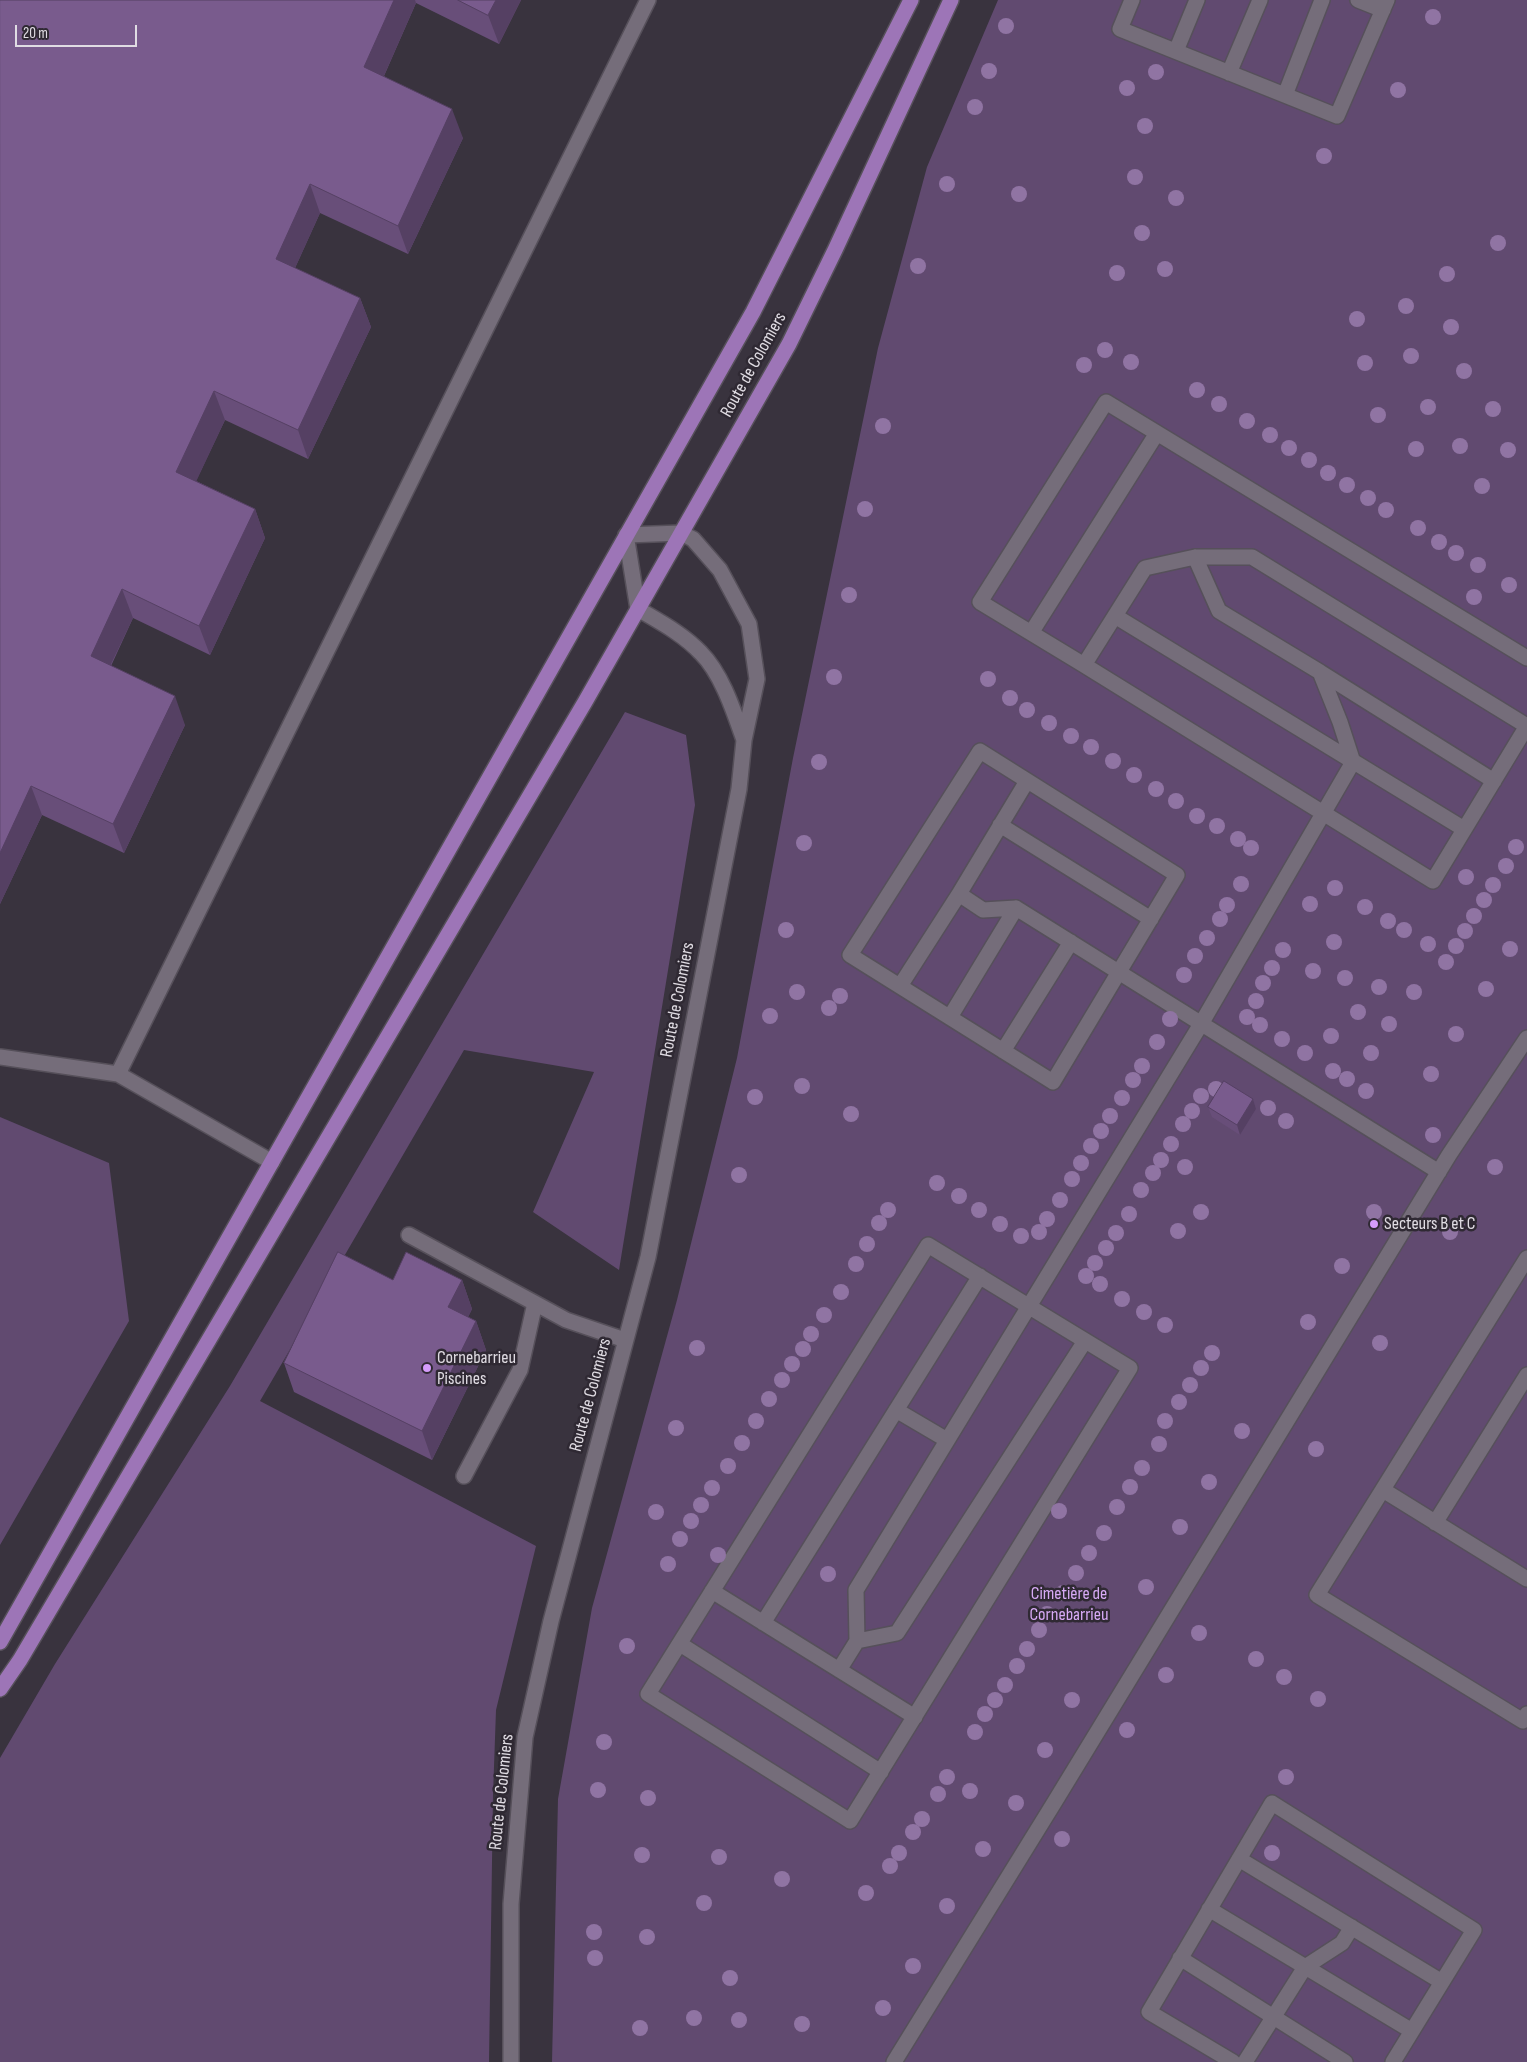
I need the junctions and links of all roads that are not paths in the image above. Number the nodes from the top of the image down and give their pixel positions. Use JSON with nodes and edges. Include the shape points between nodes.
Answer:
{"nodes":[{"id":1,"x":648,"y":0,"type":"edge"},
{"id":2,"x":911,"y":0,"type":"edge"},
{"id":3,"x":951,"y":0,"type":"edge"},
{"id":4,"x":1132,"y":0,"type":"edge"},
{"id":5,"x":1197,"y":0,"type":"edge"},
{"id":6,"x":1260,"y":0,"type":"edge"},
{"id":7,"x":1322,"y":0,"type":"edge"},
{"id":8,"x":1358,"y":0,"type":"edge"},
{"id":9,"x":1385,"y":5,"type":"edge"},
{"id":10,"x":1176,"y":51,"type":"junction"},
{"id":11,"x":1230,"y":73,"type":"junction"},
{"id":12,"x":1285,"y":95,"type":"junction"},
{"id":13,"x":1157,"y":433,"type":"junction"},
{"id":14,"x":681,"y":533,"type":"junction"},
{"id":15,"x":626,"y":535,"type":"junction"},
{"id":16,"x":1195,"y":557,"type":"junction"},
{"id":17,"x":638,"y":609,"type":"junction"},
{"id":18,"x":1115,"y":616,"type":"junction"},
{"id":19,"x":1031,"y":633,"type":"junction"},
{"id":20,"x":1527,"y":658,"type":"edge"},
{"id":21,"x":1084,"y":666,"type":"junction"},
{"id":22,"x":1320,"y":672,"type":"junction"},
{"id":23,"x":1527,"y":726,"type":"edge"},
{"id":24,"x":744,"y":740,"type":"junction"},
{"id":25,"x":1354,"y":762,"type":"junction"},
{"id":26,"x":1494,"y":780,"type":"junction"},
{"id":27,"x":1027,"y":781,"type":"junction"},
{"id":28,"x":1324,"y":814,"type":"junction"},
{"id":29,"x":1000,"y":825,"type":"junction"},
{"id":30,"x":1464,"y":829,"type":"junction"},
{"id":31,"x":958,"y":894,"type":"junction"},
{"id":32,"x":1016,"y":908,"type":"junction"},
{"id":33,"x":1151,"y":919,"type":"junction"},
{"id":34,"x":1071,"y":942,"type":"junction"},
{"id":35,"x":1119,"y":972,"type":"junction"},
{"id":36,"x":900,"y":986,"type":"junction"},
{"id":37,"x":950,"y":1017,"type":"junction"},
{"id":38,"x":1201,"y":1024,"type":"junction"},
{"id":39,"x":1527,"y":1038,"type":"edge"},
{"id":40,"x":1004,"y":1051,"type":"junction"},
{"id":41,"x":0,"y":1057,"type":"edge"},
{"id":42,"x":118,"y":1074,"type":"junction"},
{"id":43,"x":272,"y":1162,"type":"junction"},
{"id":44,"x":1439,"y":1172,"type":"junction"},
{"id":45,"x":409,"y":1235,"type":"dead end"},
{"id":46,"x":1527,"y":1258,"type":"edge"},
{"id":47,"x":980,"y":1276,"type":"junction"},
{"id":48,"x":534,"y":1303,"type":"junction"},
{"id":49,"x":1029,"y":1306,"type":"junction"},
{"id":50,"x":625,"y":1340,"type":"junction"},
{"id":51,"x":1085,"y":1340,"type":"junction"},
{"id":52,"x":1527,"y":1375,"type":"edge"},
{"id":53,"x":896,"y":1410,"type":"junction"},
{"id":54,"x":947,"y":1440,"type":"junction"},
{"id":55,"x":464,"y":1476,"type":"dead end"},
{"id":56,"x":1382,"y":1490,"type":"junction"},
{"id":57,"x":1435,"y":1523,"type":"junction"},
{"id":58,"x":1527,"y":1579,"type":"edge"},
{"id":59,"x":712,"y":1591,"type":"junction"},
{"id":60,"x":763,"y":1623,"type":"junction"},
{"id":61,"x":857,"y":1641,"type":"junction"},
{"id":62,"x":0,"y":1642,"type":"edge"},
{"id":63,"x":680,"y":1644,"type":"junction"},
{"id":64,"x":839,"y":1670,"type":"junction"},
{"id":65,"x":0,"y":1689,"type":"edge"},
{"id":66,"x":1527,"y":1714,"type":"edge"},
{"id":67,"x":915,"y":1717,"type":"junction"},
{"id":68,"x":881,"y":1772,"type":"junction"},
{"id":69,"x":1239,"y":1859,"type":"junction"},
{"id":70,"x":1210,"y":1909,"type":"junction"},
{"id":71,"x":1352,"y":1927,"type":"junction"},
{"id":72,"x":1180,"y":1958,"type":"junction"},
{"id":73,"x":1305,"y":1967,"type":"junction"},
{"id":74,"x":1442,"y":1982,"type":"junction"},
{"id":75,"x":1273,"y":2017,"type":"junction"},
{"id":76,"x":1412,"y":2031,"type":"junction"},
{"id":77,"x":899,"y":2060,"type":"edge"},
{"id":78,"x":511,"y":2062,"type":"edge"},
{"id":79,"x":1233,"y":2062,"type":"edge"},
{"id":80,"x":1245,"y":2062,"type":"edge"},
{"id":81,"x":1345,"y":2062,"type":"edge"},
{"id":82,"x":1393,"y":2062,"type":"edge"}],
"edges":[{"from":1,"to":42,"type":"street"},
{"from":2,"to":15,"type":"main road","name":"Route de Colomiers","via":[[753,312]]},
{"from":3,"to":14,"type":"main road","name":"Route de Colomiers","via":[[789,344]]},
{"from":4,"to":10,"type":"street","via":[[1120,28]]},
{"from":5,"to":10,"type":"street"},
{"from":6,"to":11,"type":"street"},
{"from":7,"to":12,"type":"street"},
{"from":8,"to":9,"type":"street"},
{"from":9,"to":12,"type":"street","via":[[1337,116]]},
{"from":10,"to":11,"type":"street"},
{"from":11,"to":12,"type":"street"},
{"from":13,"to":19,"type":"street"},
{"from":13,"to":19,"type":"street","via":[[1106,402],[980,602]]},
{"from":13,"to":20,"type":"street"},
{"from":14,"to":15,"type":"street"},
{"from":14,"to":17,"type":"main road"},
{"from":14,"to":24,"type":"street","name":"Route de Colomiers","via":[[693,539],[720,570],[749,624],[757,679]]},
{"from":15,"to":17,"type":"street"},
{"from":15,"to":43,"type":"main road","name":"Route de Colomiers"},
{"from":16,"to":18,"type":"street","via":[[1145,568]]},
{"from":16,"to":22,"type":"street","via":[[1219,611]]},
{"from":16,"to":23,"type":"street","via":[[1252,557]]},
{"from":17,"to":24,"type":"street","name":"Route de Colomiers","via":[[669,626],[702,654],[725,689]]},
{"from":17,"to":65,"type":"main road"},
{"from":18,"to":21,"type":"street"},
{"from":18,"to":25,"type":"street"},
{"from":19,"to":21,"type":"street"},
{"from":21,"to":28,"type":"street"},
{"from":22,"to":25,"type":"street"},
{"from":22,"to":26,"type":"street"},
{"from":23,"to":26,"type":"street"},
{"from":24,"to":50,"type":"street","name":"Route de Colomiers","via":[[739,789],[648,1257]]},
{"from":25,"to":28,"type":"street"},
{"from":25,"to":30,"type":"street"},
{"from":26,"to":30,"type":"street"},
{"from":27,"to":29,"type":"street"},
{"from":27,"to":33,"type":"street","via":[[1177,875]]},
{"from":27,"to":36,"type":"street","via":[[980,751],[850,955]]},
{"from":28,"to":30,"type":"street","via":[[1433,881]]},
{"from":28,"to":38,"type":"street"},
{"from":29,"to":31,"type":"street"},
{"from":29,"to":33,"type":"street"},
{"from":31,"to":32,"type":"street","via":[[983,910]]},
{"from":31,"to":36,"type":"street"},
{"from":32,"to":34,"type":"street"},
{"from":32,"to":37,"type":"street"},
{"from":33,"to":35,"type":"street"},
{"from":34,"to":35,"type":"street"},
{"from":34,"to":40,"type":"street"},
{"from":35,"to":38,"type":"street"},
{"from":35,"to":40,"type":"street","via":[[1053,1082]]},
{"from":36,"to":37,"type":"street"},
{"from":37,"to":40,"type":"street"},
{"from":38,"to":44,"type":"street"},
{"from":38,"to":49,"type":"street"},
{"from":39,"to":44,"type":"street"},
{"from":41,"to":42,"type":"street"},
{"from":42,"to":43,"type":"street"},
{"from":43,"to":62,"type":"main road","name":"Route de Colomiers"},
{"from":44,"to":77,"type":"street"},
{"from":45,"to":48,"type":"street"},
{"from":46,"to":56,"type":"street"},
{"from":47,"to":49,"type":"street"},
{"from":47,"to":53,"type":"street"},
{"from":47,"to":59,"type":"street","via":[[928,1245]]},
{"from":48,"to":50,"type":"street","via":[[566,1320]]},
{"from":48,"to":55,"type":"street","via":[[520,1370]]},
{"from":49,"to":51,"type":"street"},
{"from":49,"to":54,"type":"street"},
{"from":50,"to":78,"type":"street","name":"Route de Colomiers","via":[[551,1621],[525,1737],[510,1904]]},
{"from":51,"to":61,"type":"street","via":[[897,1633]]},
{"from":51,"to":67,"type":"street","via":[[1130,1368]]},
{"from":52,"to":57,"type":"street"},
{"from":53,"to":54,"type":"street"},
{"from":53,"to":60,"type":"street"},
{"from":54,"to":61,"type":"street","via":[[856,1590]]},
{"from":56,"to":57,"type":"street"},
{"from":56,"to":66,"type":"street","via":[[1317,1595],[1522,1721]]},
{"from":57,"to":58,"type":"street"},
{"from":59,"to":60,"type":"street"},
{"from":59,"to":63,"type":"street"},
{"from":60,"to":64,"type":"street"},
{"from":61,"to":64,"type":"street"},
{"from":63,"to":68,"type":"street"},
{"from":63,"to":68,"type":"street","via":[[648,1694],[850,1821]]},
{"from":64,"to":67,"type":"street"},
{"from":67,"to":68,"type":"street"},
{"from":69,"to":70,"type":"street"},
{"from":69,"to":71,"type":"street"},
{"from":69,"to":74,"type":"street","via":[[1272,1803],[1474,1930]]},
{"from":70,"to":72,"type":"street"},
{"from":70,"to":73,"type":"street"},
{"from":71,"to":73,"type":"street","via":[[1342,1943]]},
{"from":71,"to":74,"type":"street"},
{"from":72,"to":75,"type":"street"},
{"from":72,"to":79,"type":"street","via":[[1149,2012]]},
{"from":73,"to":75,"type":"street"},
{"from":73,"to":76,"type":"street"},
{"from":74,"to":76,"type":"street"},
{"from":75,"to":80,"type":"street"},
{"from":75,"to":81,"type":"street"},
{"from":76,"to":82,"type":"street"}]}
